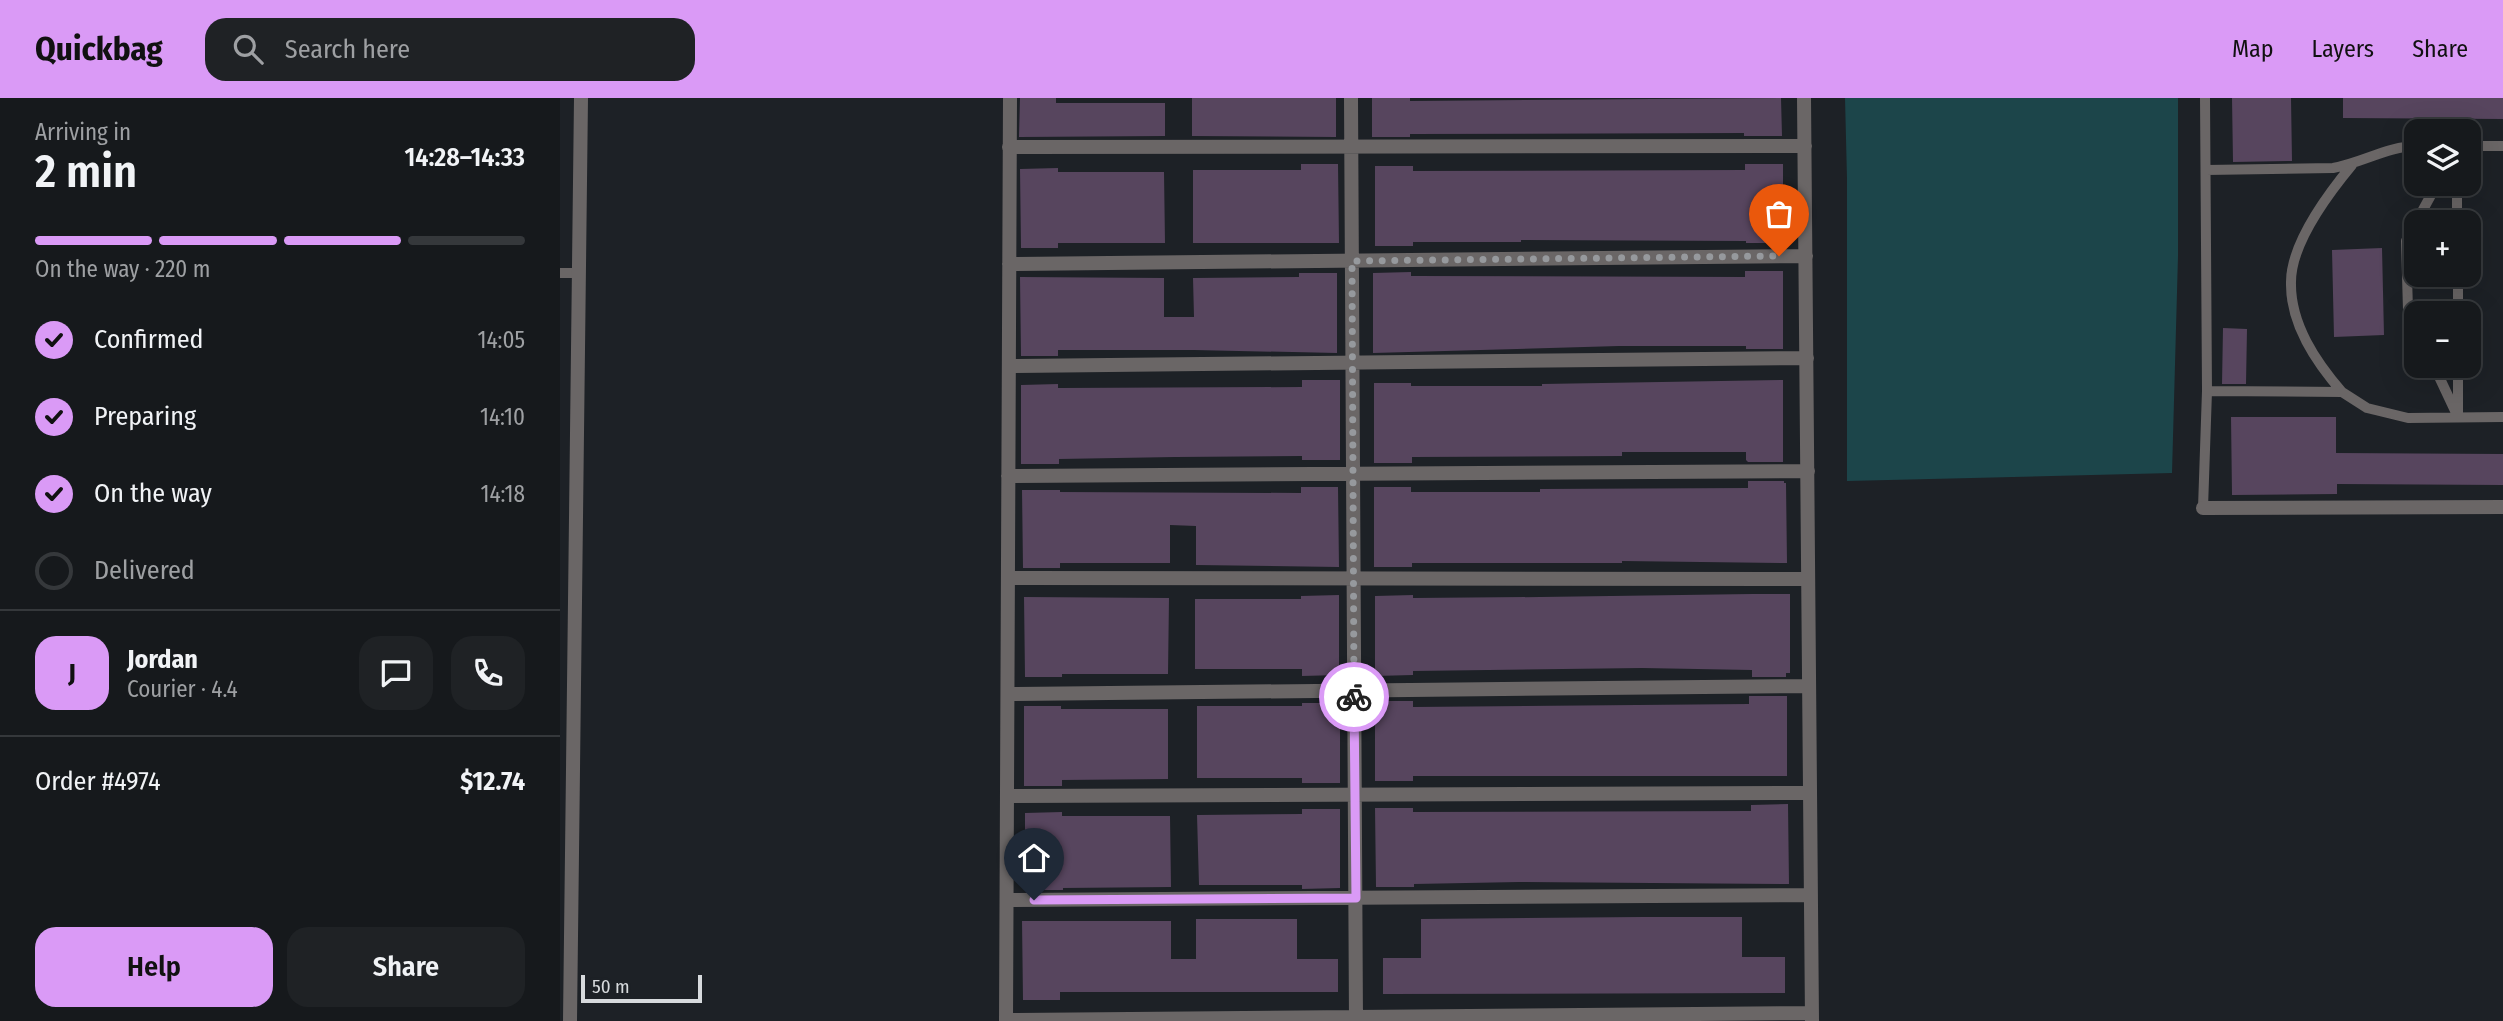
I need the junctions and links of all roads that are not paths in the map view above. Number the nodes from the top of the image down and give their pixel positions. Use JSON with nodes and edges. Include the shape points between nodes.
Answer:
{"nodes":[{"id":1,"x":581,"y":98,"type":"edge"},
{"id":2,"x":1010,"y":98,"type":"edge"},
{"id":3,"x":1351,"y":98,"type":"edge"},
{"id":4,"x":1804,"y":98,"type":"edge"},
{"id":5,"x":2205,"y":98,"type":"edge"},
{"id":6,"x":1351,"y":146,"type":"junction"},
{"id":7,"x":1805,"y":146,"type":"junction"},
{"id":8,"x":2404,"y":146,"type":"edge"},
{"id":9,"x":2481,"y":146,"type":"edge"},
{"id":10,"x":2503,"y":146,"type":"edge"},
{"id":11,"x":1009,"y":147,"type":"junction"},
{"id":12,"x":2352,"y":165,"type":"junction"},
{"id":13,"x":2206,"y":170,"type":"junction"},
{"id":14,"x":1806,"y":256,"type":"junction"},
{"id":15,"x":1352,"y":261,"type":"junction"},
{"id":16,"x":1009,"y":264,"type":"junction"},
{"id":17,"x":561,"y":273,"type":"edge"},
{"id":18,"x":579,"y":273,"type":"junction"},
{"id":19,"x":1807,"y":358,"type":"junction"},
{"id":20,"x":1353,"y":363,"type":"junction"},
{"id":21,"x":1009,"y":366,"type":"junction"},
{"id":22,"x":2440,"y":378,"type":"edge"},
{"id":23,"x":2458,"y":378,"type":"edge"},
{"id":24,"x":2207,"y":391,"type":"junction"},
{"id":25,"x":2342,"y":392,"type":"junction"},
{"id":26,"x":2458,"y":417,"type":"junction"},
{"id":27,"x":2503,"y":417,"type":"edge"},
{"id":28,"x":1808,"y":471,"type":"junction"},
{"id":29,"x":1353,"y":474,"type":"junction"},
{"id":30,"x":1008,"y":476,"type":"junction"},
{"id":31,"x":2503,"y":507,"type":"edge"},
{"id":32,"x":2203,"y":508,"type":"joint"},
{"id":33,"x":1008,"y":578,"type":"junction"},
{"id":34,"x":1354,"y":578,"type":"junction"},
{"id":35,"x":1808,"y":579,"type":"junction"},
{"id":36,"x":1809,"y":686,"type":"junction"},
{"id":37,"x":1354,"y":690,"type":"junction"},
{"id":38,"x":1007,"y":694,"type":"junction"},
{"id":39,"x":1810,"y":793,"type":"junction"},
{"id":40,"x":1355,"y":795,"type":"junction"},
{"id":41,"x":1007,"y":796,"type":"junction"},
{"id":42,"x":1811,"y":895,"type":"junction"},
{"id":43,"x":1356,"y":898,"type":"junction"},
{"id":44,"x":1007,"y":900,"type":"junction"},
{"id":45,"x":1812,"y":1017,"type":"edge"},
{"id":46,"x":1356,"y":1019,"type":"edge"},
{"id":47,"x":1236,"y":1020,"type":"edge"},
{"id":48,"x":570,"y":1021,"type":"edge"},
{"id":49,"x":1006,"y":1021,"type":"edge"}],
"edges":[{"from":1,"to":18,"type":"street"},
{"from":2,"to":11,"type":"street"},
{"from":3,"to":6,"type":"street"},
{"from":4,"to":7,"type":"street"},
{"from":5,"to":13,"type":"lane"},
{"from":6,"to":7,"type":"street"},
{"from":6,"to":11,"type":"street"},
{"from":6,"to":15,"type":"street"},
{"from":7,"to":14,"type":"street"},
{"from":8,"to":12,"type":"lane"},
{"from":9,"to":10,"type":"lane"},
{"from":11,"to":16,"type":"street"},
{"from":12,"to":13,"type":"lane"},
{"from":12,"to":25,"type":"lane","via":[[2324,200],[2299,248],[2291,282],[2298,326]]},
{"from":13,"to":24,"type":"lane"},
{"from":14,"to":15,"type":"street"},
{"from":14,"to":19,"type":"street"},
{"from":15,"to":16,"type":"street"},
{"from":15,"to":20,"type":"street"},
{"from":16,"to":21,"type":"street"},
{"from":17,"to":18,"type":"lane"},
{"from":18,"to":48,"type":"street"},
{"from":19,"to":20,"type":"street"},
{"from":19,"to":28,"type":"street"},
{"from":20,"to":21,"type":"street"},
{"from":20,"to":29,"type":"street"},
{"from":21,"to":30,"type":"street"},
{"from":22,"to":26,"type":"lane"},
{"from":23,"to":26,"type":"lane"},
{"from":24,"to":25,"type":"lane"},
{"from":24,"to":32,"type":"lane"},
{"from":25,"to":26,"type":"lane","via":[[2367,408],[2408,418]]},
{"from":26,"to":27,"type":"lane"},
{"from":28,"to":29,"type":"street"},
{"from":28,"to":35,"type":"street"},
{"from":29,"to":30,"type":"street"},
{"from":29,"to":34,"type":"street"},
{"from":30,"to":33,"type":"street"},
{"from":31,"to":32,"type":"street"},
{"from":33,"to":34,"type":"street"},
{"from":33,"to":38,"type":"street"},
{"from":34,"to":35,"type":"street"},
{"from":34,"to":37,"type":"street"},
{"from":35,"to":36,"type":"street"},
{"from":36,"to":37,"type":"street"},
{"from":36,"to":39,"type":"street"},
{"from":37,"to":38,"type":"street"},
{"from":37,"to":40,"type":"street"},
{"from":38,"to":41,"type":"street"},
{"from":39,"to":40,"type":"street"},
{"from":39,"to":42,"type":"street"},
{"from":40,"to":41,"type":"street"},
{"from":40,"to":43,"type":"street"},
{"from":41,"to":44,"type":"street"},
{"from":42,"to":43,"type":"street"},
{"from":42,"to":45,"type":"street"},
{"from":43,"to":44,"type":"street"},
{"from":43,"to":46,"type":"street"},
{"from":44,"to":49,"type":"street"},
{"from":45,"to":46,"type":"street"},
{"from":46,"to":47,"type":"street"},
{"from":47,"to":49,"type":"street"}]}
